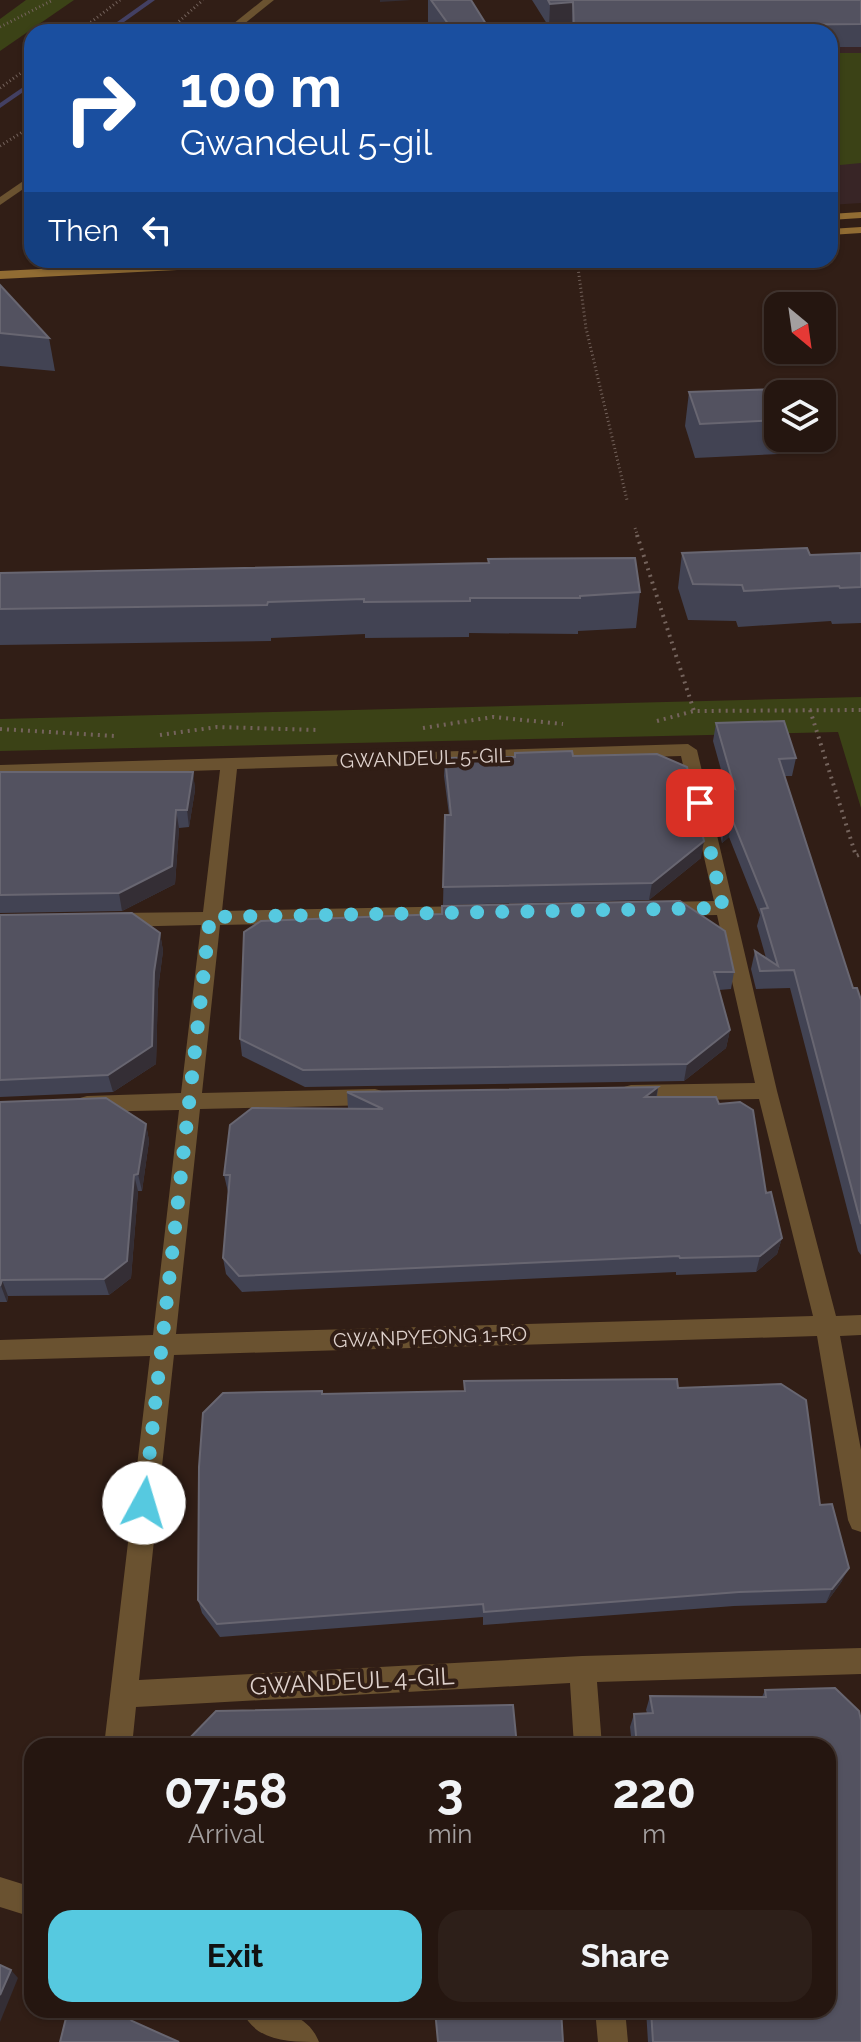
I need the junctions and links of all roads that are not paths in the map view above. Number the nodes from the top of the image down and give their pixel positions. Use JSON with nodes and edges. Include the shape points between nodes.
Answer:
{"nodes":[{"id":1,"x":269,"y":0,"type":"edge"},
{"id":2,"x":238,"y":24,"type":"edge"},
{"id":3,"x":24,"y":184,"type":"edge"},
{"id":4,"x":0,"y":202,"type":"edge"},
{"id":5,"x":861,"y":215,"type":"edge"},
{"id":6,"x":838,"y":216,"type":"edge"},
{"id":7,"x":861,"y":230,"type":"edge"},
{"id":8,"x":838,"y":231,"type":"edge"},
{"id":9,"x":24,"y":263,"type":"edge"},
{"id":10,"x":0,"y":264,"type":"edge"},
{"id":11,"x":137,"y":268,"type":"edge"},
{"id":12,"x":0,"y":275,"type":"edge"},
{"id":13,"x":229,"y":765,"type":"junction"},
{"id":14,"x":0,"y":771,"type":"edge"},
{"id":15,"x":723,"y":908,"type":"junction"},
{"id":16,"x":646,"y":910,"type":"edge"},
{"id":17,"x":490,"y":912,"type":"edge"},
{"id":18,"x":210,"y":917,"type":"junction"},
{"id":19,"x":90,"y":921,"type":"edge"},
{"id":20,"x":767,"y":1091,"type":"junction"},
{"id":21,"x":607,"y":1094,"type":"edge"},
{"id":22,"x":399,"y":1097,"type":"edge"},
{"id":23,"x":191,"y":1100,"type":"junction"},
{"id":24,"x":64,"y":1105,"type":"edge"},
{"id":25,"x":861,"y":1325,"type":"edge"},
{"id":26,"x":827,"y":1326,"type":"junction"},
{"id":27,"x":161,"y":1344,"type":"junction"},
{"id":28,"x":0,"y":1350,"type":"edge"},
{"id":29,"x":861,"y":1520,"type":"edge"},
{"id":30,"x":861,"y":1661,"type":"edge"},
{"id":31,"x":582,"y":1669,"type":"junction"},
{"id":32,"x":123,"y":1694,"type":"junction"},
{"id":33,"x":119,"y":1738,"type":"edge"},
{"id":34,"x":587,"y":1738,"type":"edge"},
{"id":35,"x":0,"y":1892,"type":"edge"},
{"id":36,"x":24,"y":1900,"type":"edge"},
{"id":37,"x":269,"y":2018,"type":"edge"},
{"id":38,"x":611,"y":2018,"type":"edge"},
{"id":39,"x":304,"y":2042,"type":"edge"},
{"id":40,"x":613,"y":2042,"type":"edge"}],
"edges":[{"from":1,"to":2,"type":"street"},
{"from":3,"to":4,"type":"street"},
{"from":5,"to":6,"type":"main road"},
{"from":7,"to":8,"type":"main road"},
{"from":9,"to":10,"type":"main road"},
{"from":11,"to":12,"type":"main road"},
{"from":13,"to":14,"type":"street","name":"GWANDEUL 5-GIL"},
{"from":13,"to":15,"type":"street","name":"GWANDEUL 5-GIL","via":[[688,750]]},
{"from":13,"to":18,"type":"street"},
{"from":15,"to":16,"type":"street"},
{"from":15,"to":20,"type":"street","name":"GWANDEUL 5-GIL"},
{"from":17,"to":18,"type":"street"},
{"from":18,"to":19,"type":"street"},
{"from":18,"to":23,"type":"street"},
{"from":20,"to":21,"type":"street"},
{"from":20,"to":26,"type":"street","name":"GWANDEUL 5-GIL"},
{"from":22,"to":23,"type":"street"},
{"from":23,"to":24,"type":"street"},
{"from":23,"to":27,"type":"street"},
{"from":25,"to":26,"type":"street","name":"GWANPYEONG 1-RO"},
{"from":26,"to":27,"type":"street","name":"GWANPYEONG 1-RO"},
{"from":26,"to":29,"type":"street"},
{"from":27,"to":28,"type":"street","name":"GWANPYEONG 1-RO"},
{"from":27,"to":32,"type":"street"},
{"from":30,"to":31,"type":"street","name":"GWANDEUL 4-GIL"},
{"from":31,"to":32,"type":"street","name":"GWANDEUL 4-GIL"},
{"from":31,"to":34,"type":"street"},
{"from":32,"to":33,"type":"street"},
{"from":35,"to":36,"type":"street"},
{"from":37,"to":39,"type":"street"},
{"from":38,"to":40,"type":"street"}]}
